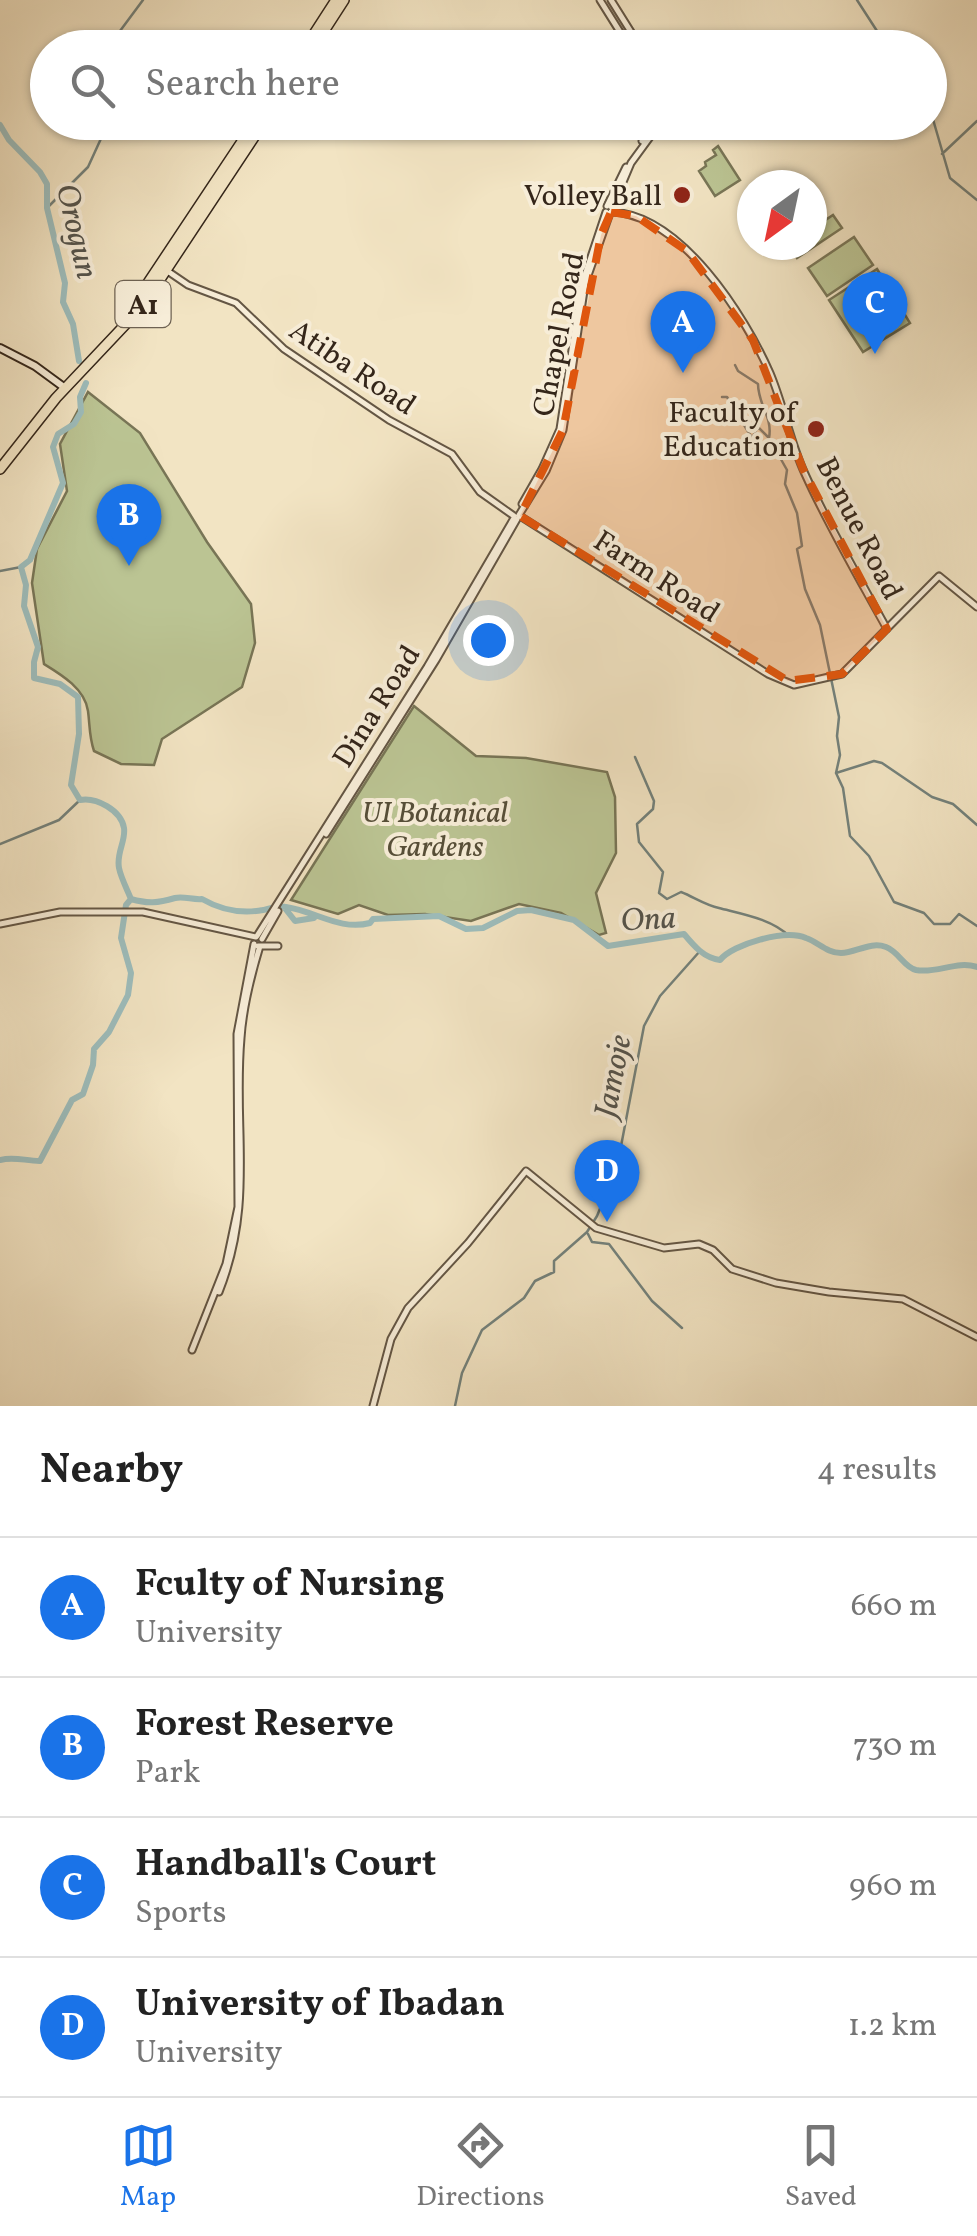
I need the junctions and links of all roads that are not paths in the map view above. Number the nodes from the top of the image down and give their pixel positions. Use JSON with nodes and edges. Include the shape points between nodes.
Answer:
{"nodes":[{"id":1,"x":336,"y":0,"type":"edge"},
{"id":2,"x":344,"y":0,"type":"edge"},
{"id":3,"x":600,"y":0,"type":"edge"},
{"id":4,"x":611,"y":0,"type":"edge"},
{"id":5,"x":316,"y":30,"type":"edge"},
{"id":6,"x":325,"y":30,"type":"edge"},
{"id":7,"x":619,"y":30,"type":"edge"},
{"id":8,"x":630,"y":30,"type":"edge"},
{"id":9,"x":242,"y":140,"type":"edge"},
{"id":10,"x":252,"y":140,"type":"edge"},
{"id":11,"x":646,"y":140,"type":"edge"},
{"id":12,"x":611,"y":210,"type":"junction"},
{"id":13,"x":166,"y":270,"type":"junction"},
{"id":14,"x":130,"y":316,"type":"junction"},
{"id":15,"x":0,"y":348,"type":"edge"},
{"id":16,"x":63,"y":386,"type":"junction"},
{"id":17,"x":0,"y":466,"type":"edge"},
{"id":18,"x":516,"y":516,"type":"junction"},
{"id":19,"x":977,"y":607,"type":"edge"},
{"id":20,"x":887,"y":629,"type":"junction"},
{"id":21,"x":0,"y":926,"type":"edge"},
{"id":22,"x":258,"y":941,"type":"junction"},
{"id":23,"x":977,"y":1337,"type":"edge"},
{"id":24,"x":194,"y":1350,"type":"dead end"},
{"id":25,"x":373,"y":1406,"type":"edge"}],
"edges":[{"from":1,"to":5,"type":"highway"},
{"from":2,"to":6,"type":"highway"},
{"from":3,"to":7,"type":"street"},
{"from":4,"to":8,"type":"street"},
{"from":9,"to":14,"type":"highway","number":"A1"},
{"from":10,"to":13,"type":"highway","number":"A1"},
{"from":11,"to":12,"type":"street","name":"Chapel Road"},
{"from":12,"to":18,"type":"street","name":"Chapel Road","via":[[582,284],[560,428]]},
{"from":12,"to":20,"type":"street","name":"Benue Road","via":[[664,230],[718,286],[765,362],[802,469]]},
{"from":13,"to":14,"type":"highway","number":"A1"},
{"from":13,"to":18,"type":"street","name":"Atiba Road","via":[[188,286],[236,303],[284,349],[388,420],[452,454],[480,492]]},
{"from":14,"to":16,"type":"highway","number":"A1"},
{"from":15,"to":16,"type":"main road"},
{"from":16,"to":17,"type":"highway","number":"A1"},
{"from":18,"to":20,"type":"street","name":"Farm Road","via":[[783,682],[842,674]]},
{"from":18,"to":22,"type":"street","name":"Dina Road","via":[[436,660]]},
{"from":19,"to":20,"type":"street","via":[[939,576]]},
{"from":21,"to":22,"type":"street","via":[[60,914],[157,913]]},
{"from":22,"to":24,"type":"street","name":"Dina Road","via":[[237,1034],[238,1207],[226,1264]]},
{"from":23,"to":25,"type":"street","via":[[902,1298],[776,1282],[732,1268],[699,1244],[664,1248],[595,1227],[526,1171],[408,1308],[391,1340]]}]}
